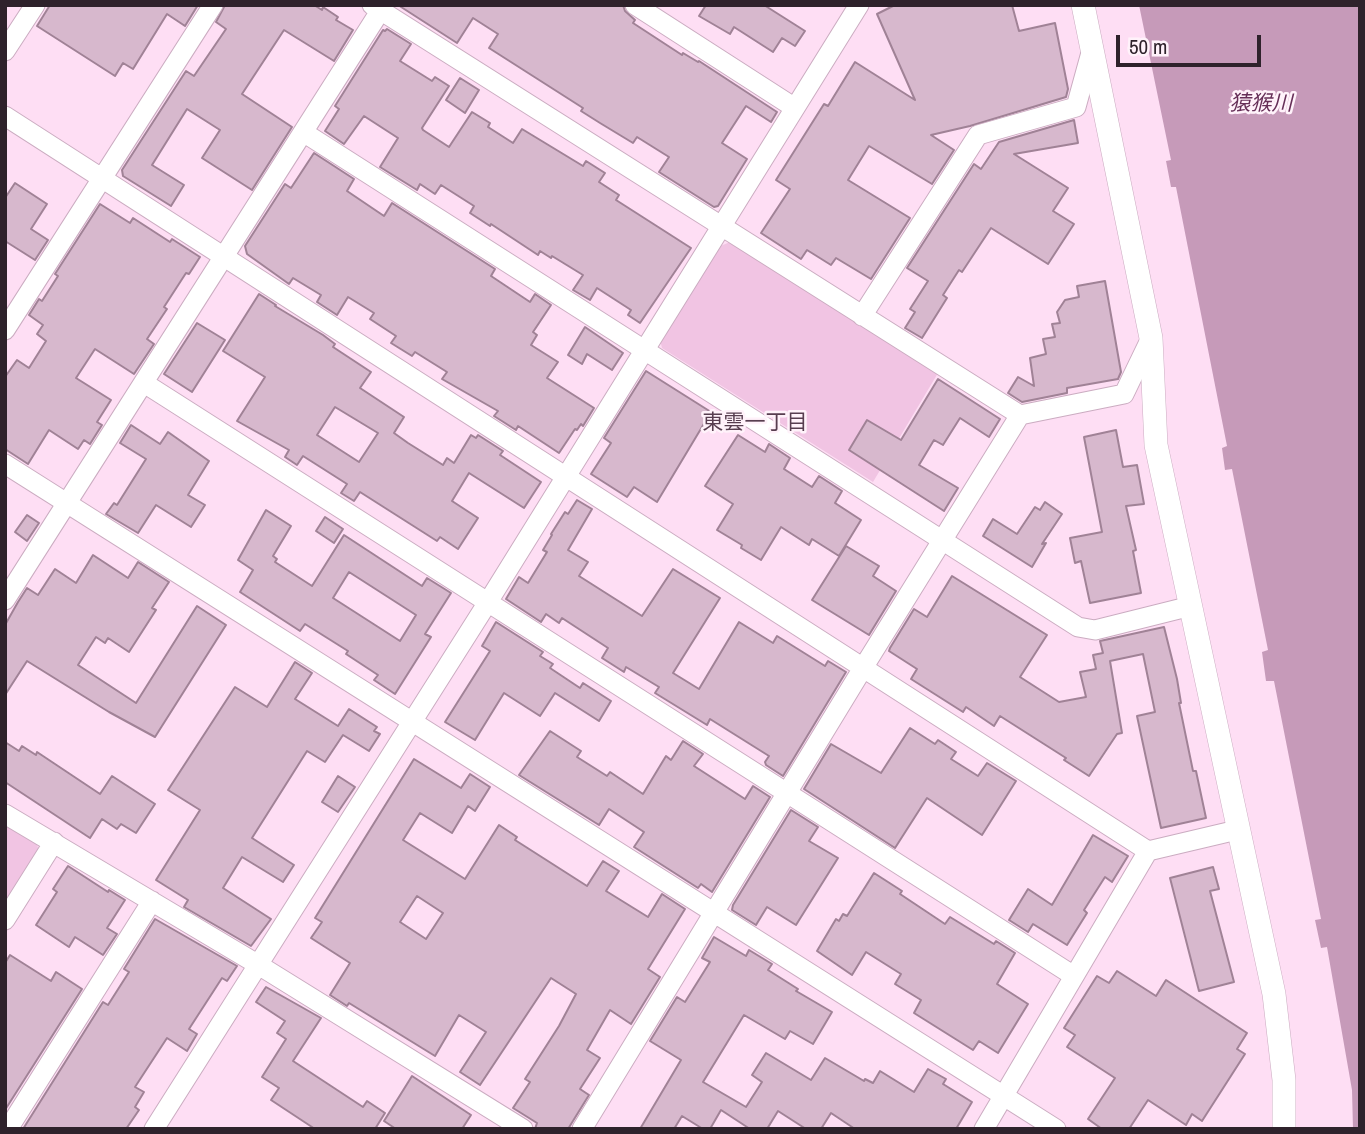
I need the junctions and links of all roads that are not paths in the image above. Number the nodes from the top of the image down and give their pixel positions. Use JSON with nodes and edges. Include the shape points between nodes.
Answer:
{"nodes":[{"id":1,"x":35,"y":5,"type":"edge"},
{"id":2,"x":213,"y":5,"type":"edge"},
{"id":3,"x":635,"y":5,"type":"edge"},
{"id":4,"x":859,"y":5,"type":"edge"},
{"id":5,"x":1083,"y":5,"type":"edge"},
{"id":6,"x":379,"y":7,"type":"edge"},
{"id":7,"x":1092,"y":47,"type":"junction"},
{"id":8,"x":5,"y":51,"type":"edge"},
{"id":9,"x":795,"y":108,"type":"junction"},
{"id":10,"x":5,"y":116,"type":"edge"},
{"id":11,"x":303,"y":132,"type":"junction"},
{"id":12,"x":103,"y":179,"type":"junction"},
{"id":13,"x":721,"y":228,"type":"junction"},
{"id":14,"x":223,"y":257,"type":"junction"},
{"id":15,"x":862,"y":316,"type":"junction"},
{"id":16,"x":5,"y":330,"type":"edge"},
{"id":17,"x":1151,"y":338,"type":"junction"},
{"id":18,"x":645,"y":350,"type":"junction"},
{"id":19,"x":144,"y":383,"type":"junction"},
{"id":20,"x":1020,"y":415,"type":"junction"},
{"id":21,"x":5,"y":464,"type":"edge"},
{"id":22,"x":565,"y":476,"type":"junction"},
{"id":23,"x":67,"y":503,"type":"junction"},
{"id":24,"x":943,"y":540,"type":"junction"},
{"id":25,"x":5,"y":600,"type":"edge"},
{"id":26,"x":488,"y":602,"type":"junction"},
{"id":27,"x":1191,"y":606,"type":"junction"},
{"id":28,"x":863,"y":667,"type":"junction"},
{"id":29,"x":412,"y":722,"type":"junction"},
{"id":30,"x":786,"y":793,"type":"junction"},
{"id":31,"x":5,"y":814,"type":"edge"},
{"id":32,"x":1237,"y":830,"type":"junction"},
{"id":33,"x":54,"y":842,"type":"junction"},
{"id":34,"x":1148,"y":851,"type":"junction"},
{"id":35,"x":152,"y":901,"type":"junction"},
{"id":36,"x":713,"y":912,"type":"junction"},
{"id":37,"x":5,"y":920,"type":"edge"},
{"id":38,"x":257,"y":964,"type":"junction"},
{"id":39,"x":1074,"y":976,"type":"junction"},
{"id":40,"x":1004,"y":1095,"type":"junction"},
{"id":41,"x":8,"y":1129,"type":"edge"},
{"id":42,"x":154,"y":1129,"type":"edge"},
{"id":43,"x":523,"y":1129,"type":"edge"},
{"id":44,"x":582,"y":1129,"type":"edge"},
{"id":45,"x":984,"y":1129,"type":"edge"},
{"id":46,"x":1056,"y":1129,"type":"edge"},
{"id":47,"x":1284,"y":1129,"type":"edge"}],
"edges":[{"from":1,"to":8,"type":"street"},
{"from":2,"to":12,"type":"street"},
{"from":3,"to":9,"type":"street"},
{"from":4,"to":9,"type":"street"},
{"from":5,"to":7,"type":"street"},
{"from":6,"to":11,"type":"street"},
{"from":6,"to":13,"type":"street"},
{"from":7,"to":15,"type":"street","via":[[1076,107],[978,135]]},
{"from":7,"to":17,"type":"street"},
{"from":9,"to":13,"type":"street"},
{"from":10,"to":12,"type":"street"},
{"from":11,"to":14,"type":"street"},
{"from":11,"to":18,"type":"street"},
{"from":12,"to":14,"type":"street"},
{"from":12,"to":16,"type":"street"},
{"from":13,"to":15,"type":"street"},
{"from":13,"to":18,"type":"street"},
{"from":14,"to":19,"type":"street"},
{"from":14,"to":22,"type":"street"},
{"from":15,"to":20,"type":"street"},
{"from":17,"to":20,"type":"street","via":[[1124,394]]},
{"from":17,"to":27,"type":"street","via":[[1156,445]]},
{"from":18,"to":22,"type":"street"},
{"from":18,"to":24,"type":"street"},
{"from":19,"to":23,"type":"street"},
{"from":19,"to":26,"type":"street"},
{"from":20,"to":24,"type":"street"},
{"from":21,"to":23,"type":"street"},
{"from":22,"to":26,"type":"street"},
{"from":22,"to":28,"type":"street"},
{"from":23,"to":25,"type":"street"},
{"from":23,"to":29,"type":"street"},
{"from":24,"to":27,"type":"street","via":[[1078,627],[1095,630]]},
{"from":24,"to":28,"type":"street"},
{"from":26,"to":29,"type":"street"},
{"from":26,"to":30,"type":"street"},
{"from":27,"to":32,"type":"street"},
{"from":28,"to":30,"type":"street"},
{"from":28,"to":34,"type":"street"},
{"from":29,"to":36,"type":"street"},
{"from":29,"to":38,"type":"street"},
{"from":30,"to":36,"type":"street"},
{"from":30,"to":39,"type":"street"},
{"from":31,"to":33,"type":"street"},
{"from":32,"to":34,"type":"street"},
{"from":32,"to":47,"type":"street","via":[[1274,994],[1284,1080]]},
{"from":33,"to":35,"type":"street"},
{"from":33,"to":37,"type":"street"},
{"from":34,"to":39,"type":"street"},
{"from":35,"to":38,"type":"street"},
{"from":35,"to":41,"type":"street"},
{"from":36,"to":40,"type":"street"},
{"from":36,"to":44,"type":"street"},
{"from":38,"to":42,"type":"street"},
{"from":38,"to":43,"type":"street"},
{"from":39,"to":40,"type":"street"},
{"from":40,"to":45,"type":"street"},
{"from":40,"to":46,"type":"street"}]}
